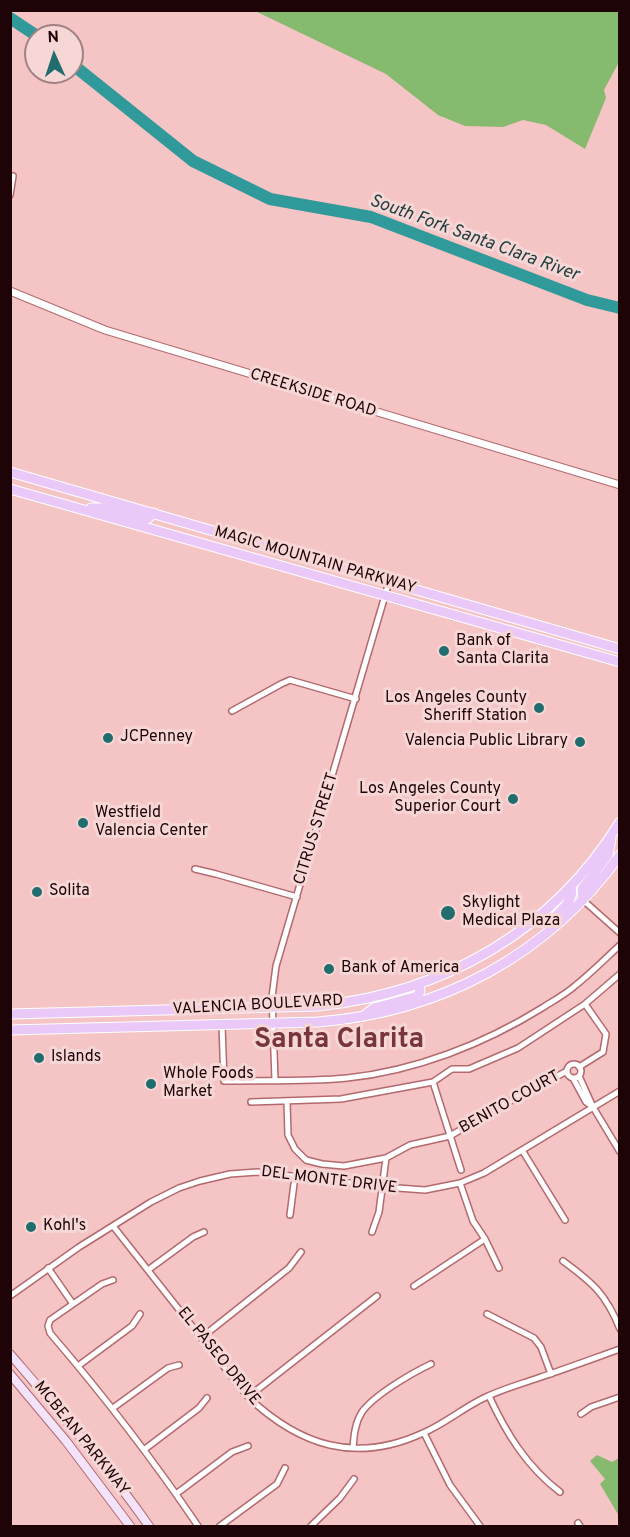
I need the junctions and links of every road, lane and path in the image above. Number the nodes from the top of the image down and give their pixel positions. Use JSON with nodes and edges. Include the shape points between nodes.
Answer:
{"nodes":[{"id":1,"x":13,"y":176,"type":"dead end"},
{"id":2,"x":10,"y":195,"type":"edge"},
{"id":3,"x":10,"y":291,"type":"edge"},
{"id":4,"x":10,"y":472,"type":"edge"},
{"id":5,"x":620,"y":485,"type":"edge"},
{"id":6,"x":10,"y":489,"type":"edge"},
{"id":7,"x":79,"y":508,"type":"junction"},
{"id":8,"x":153,"y":513,"type":"junction"},
{"id":9,"x":389,"y":582,"type":"junction"},
{"id":10,"x":385,"y":597,"type":"junction"},
{"id":11,"x":620,"y":649,"type":"edge"},
{"id":12,"x":620,"y":662,"type":"edge"},
{"id":13,"x":356,"y":699,"type":"junction"},
{"id":14,"x":232,"y":711,"type":"dead end"},
{"id":15,"x":620,"y":822,"type":"edge"},
{"id":16,"x":611,"y":837,"type":"junction"},
{"id":17,"x":620,"y":855,"type":"edge"},
{"id":18,"x":195,"y":869,"type":"dead end"},
{"id":19,"x":571,"y":886,"type":"junction"},
{"id":20,"x":297,"y":897,"type":"junction"},
{"id":21,"x":583,"y":900,"type":"junction"},
{"id":22,"x":550,"y":930,"type":"junction"},
{"id":23,"x":620,"y":933,"type":"edge"},
{"id":24,"x":620,"y":945,"type":"edge"},
{"id":25,"x":620,"y":974,"type":"edge"},
{"id":26,"x":419,"y":985,"type":"junction"},
{"id":27,"x":585,"y":1004,"type":"junction"},
{"id":28,"x":273,"y":1007,"type":"junction"},
{"id":29,"x":10,"y":1014,"type":"edge"},
{"id":30,"x":362,"y":1017,"type":"junction"},
{"id":31,"x":273,"y":1023,"type":"junction"},
{"id":32,"x":222,"y":1025,"type":"junction"},
{"id":33,"x":10,"y":1030,"type":"edge"},
{"id":34,"x":579,"y":1067,"type":"junction"},
{"id":35,"x":567,"y":1071,"type":"junction"},
{"id":36,"x":576,"y":1077,"type":"junction"},
{"id":37,"x":275,"y":1080,"type":"junction"},
{"id":38,"x":433,"y":1082,"type":"junction"},
{"id":39,"x":620,"y":1091,"type":"edge"},
{"id":40,"x":251,"y":1102,"type":"dead end"},
{"id":41,"x":287,"y":1102,"type":"junction"},
{"id":42,"x":593,"y":1107,"type":"junction"},
{"id":43,"x":450,"y":1136,"type":"junction"},
{"id":44,"x":522,"y":1150,"type":"junction"},
{"id":45,"x":620,"y":1152,"type":"edge"},
{"id":46,"x":386,"y":1158,"type":"junction"},
{"id":47,"x":461,"y":1170,"type":"dead end"},
{"id":48,"x":296,"y":1176,"type":"junction"},
{"id":49,"x":460,"y":1183,"type":"junction"},
{"id":50,"x":384,"y":1187,"type":"junction"},
{"id":51,"x":290,"y":1215,"type":"dead end"},
{"id":52,"x":565,"y":1220,"type":"dead end"},
{"id":53,"x":112,"y":1226,"type":"junction"},
{"id":54,"x":204,"y":1232,"type":"dead end"},
{"id":55,"x":372,"y":1232,"type":"dead end"},
{"id":56,"x":485,"y":1239,"type":"junction"},
{"id":57,"x":301,"y":1252,"type":"dead end"},
{"id":58,"x":563,"y":1261,"type":"dead end"},
{"id":59,"x":48,"y":1268,"type":"junction"},
{"id":60,"x":499,"y":1268,"type":"dead end"},
{"id":61,"x":148,"y":1270,"type":"junction"},
{"id":62,"x":113,"y":1280,"type":"dead end"},
{"id":63,"x":414,"y":1286,"type":"dead end"},
{"id":64,"x":10,"y":1296,"type":"edge"},
{"id":65,"x":377,"y":1296,"type":"dead end"},
{"id":66,"x":73,"y":1304,"type":"junction"},
{"id":67,"x":140,"y":1314,"type":"dead end"},
{"id":68,"x":487,"y":1314,"type":"dead end"},
{"id":69,"x":620,"y":1329,"type":"edge"},
{"id":70,"x":201,"y":1338,"type":"junction"},
{"id":71,"x":620,"y":1349,"type":"edge"},
{"id":72,"x":10,"y":1354,"type":"edge"},
{"id":73,"x":431,"y":1364,"type":"dead end"},
{"id":74,"x":179,"y":1365,"type":"dead end"},
{"id":75,"x":78,"y":1366,"type":"junction"},
{"id":76,"x":10,"y":1374,"type":"edge"},
{"id":77,"x":551,"y":1374,"type":"junction"},
{"id":78,"x":489,"y":1396,"type":"junction"},
{"id":79,"x":248,"y":1397,"type":"junction"},
{"id":80,"x":620,"y":1397,"type":"edge"},
{"id":81,"x":207,"y":1398,"type":"dead end"},
{"id":82,"x":113,"y":1408,"type":"junction"},
{"id":83,"x":581,"y":1414,"type":"dead end"},
{"id":84,"x":424,"y":1433,"type":"junction"},
{"id":85,"x":248,"y":1446,"type":"dead end"},
{"id":86,"x":353,"y":1448,"type":"junction"},
{"id":87,"x":145,"y":1449,"type":"junction"},
{"id":88,"x":285,"y":1468,"type":"dead end"},
{"id":89,"x":354,"y":1479,"type":"dead end"},
{"id":90,"x":560,"y":1492,"type":"dead end"},
{"id":91,"x":176,"y":1494,"type":"junction"},
{"id":92,"x":130,"y":1527,"type":"edge"},
{"id":93,"x":149,"y":1527,"type":"edge"},
{"id":94,"x":198,"y":1527,"type":"edge"},
{"id":95,"x":220,"y":1527,"type":"edge"},
{"id":96,"x":311,"y":1527,"type":"edge"},
{"id":97,"x":480,"y":1527,"type":"edge"}],
"edges":[{"from":1,"to":2,"type":"street"},
{"from":3,"to":5,"type":"street","name":"CREEKSIDE ROAD","via":[[99,328],[186,356]]},
{"from":4,"to":8,"type":"main road","name":"MAGIC MOUNTAIN PARKWAY"},
{"from":6,"to":7,"type":"main road","name":"MAGIC MOUNTAIN PARKWAY"},
{"from":7,"to":8,"type":"main road","via":[[106,508],[147,519]]},
{"from":7,"to":10,"type":"main road","name":"MAGIC MOUNTAIN PARKWAY"},
{"from":8,"to":9,"type":"main road","name":"MAGIC MOUNTAIN PARKWAY"},
{"from":9,"to":10,"type":"street","name":"CITRUS STREET"},
{"from":9,"to":11,"type":"main road","name":"MAGIC MOUNTAIN PARKWAY"},
{"from":10,"to":12,"type":"main road","name":"MAGIC MOUNTAIN PARKWAY"},
{"from":10,"to":13,"type":"street","name":"CITRUS STREET"},
{"from":13,"to":14,"type":"street","via":[[290,680]]},
{"from":13,"to":20,"type":"street","name":"CITRUS STREET"},
{"from":15,"to":16,"type":"main road","name":"VALENCIA BOULEVARD"},
{"from":16,"to":19,"type":"main road","name":"VALENCIA BOULEVARD"},
{"from":16,"to":21,"type":"main road","via":[[608,855],[582,889]]},
{"from":17,"to":21,"type":"main road","name":"VALENCIA BOULEVARD"},
{"from":18,"to":20,"type":"street"},
{"from":19,"to":22,"type":"main road","via":[[571,900],[554,918]]},
{"from":19,"to":26,"type":"main road","name":"VALENCIA BOULEVARD","via":[[536,919],[501,944]]},
{"from":20,"to":28,"type":"street","name":"CITRUS STREET","via":[[276,966]]},
{"from":21,"to":22,"type":"main road","name":"VALENCIA BOULEVARD"},
{"from":21,"to":23,"type":"street"},
{"from":22,"to":30,"type":"main road","name":"VALENCIA BOULEVARD","via":[[505,963],[456,989],[404,1008]]},
{"from":24,"to":37,"type":"street","via":[[575,986],[473,1044],[371,1075]]},
{"from":25,"to":27,"type":"street"},
{"from":26,"to":28,"type":"main road","name":"VALENCIA BOULEVARD","via":[[347,1003]]},
{"from":26,"to":30,"type":"main road","via":[[418,996],[374,1008]]},
{"from":27,"to":34,"type":"street","name":"BENITO COURT","via":[[606,1034],[603,1052]]},
{"from":27,"to":38,"type":"street","via":[[518,1048],[469,1069],[452,1070]]},
{"from":28,"to":29,"type":"main road","name":"VALENCIA BOULEVARD"},
{"from":28,"to":31,"type":"street","name":"CITRUS STREET"},
{"from":30,"to":31,"type":"main road","name":"VALENCIA BOULEVARD"},
{"from":31,"to":32,"type":"main road","name":"VALENCIA BOULEVARD"},
{"from":31,"to":37,"type":"street","name":"CITRUS STREET"},
{"from":32,"to":33,"type":"main road","name":"VALENCIA BOULEVARD"},
{"from":32,"to":37,"type":"street","via":[[224,1081]]},
{"from":34,"to":35,"type":"street","via":[[571,1065]]},
{"from":34,"to":36,"type":"street"},
{"from":35,"to":36,"type":"street"},
{"from":35,"to":43,"type":"street","name":"BENITO COURT"},
{"from":36,"to":42,"type":"street"},
{"from":38,"to":41,"type":"street","via":[[341,1100]]},
{"from":38,"to":43,"type":"street"},
{"from":39,"to":42,"type":"street","name":"DEL MONTE DRIVE"},
{"from":40,"to":41,"type":"street"},
{"from":41,"to":46,"type":"street","name":"BENITO COURT","via":[[288,1136],[306,1160],[344,1166]]},
{"from":42,"to":44,"type":"street","name":"DEL MONTE DRIVE"},
{"from":42,"to":45,"type":"street"},
{"from":43,"to":46,"type":"street","name":"BENITO COURT","via":[[410,1145]]},
{"from":43,"to":47,"type":"street"},
{"from":44,"to":49,"type":"street","name":"DEL MONTE DRIVE"},
{"from":44,"to":52,"type":"street"},
{"from":46,"to":50,"type":"street"},
{"from":48,"to":50,"type":"street","name":"DEL MONTE DRIVE"},
{"from":48,"to":51,"type":"street"},
{"from":48,"to":53,"type":"street","name":"DEL MONTE DRIVE","via":[[249,1172],[200,1180],[151,1202]]},
{"from":49,"to":50,"type":"street","name":"DEL MONTE DRIVE","via":[[425,1190]]},
{"from":49,"to":56,"type":"street","via":[[473,1221]]},
{"from":50,"to":55,"type":"street"},
{"from":53,"to":59,"type":"street","name":"DEL MONTE DRIVE"},
{"from":53,"to":61,"type":"street","name":"EL PASEO DRIVE"},
{"from":54,"to":61,"type":"street"},
{"from":56,"to":60,"type":"street"},
{"from":56,"to":63,"type":"street"},
{"from":57,"to":70,"type":"street","via":[[289,1268]]},
{"from":58,"to":69,"type":"street","via":[[602,1294]]},
{"from":59,"to":64,"type":"street","name":"DEL MONTE DRIVE"},
{"from":59,"to":66,"type":"street"},
{"from":61,"to":70,"type":"street","name":"EL PASEO DRIVE"},
{"from":62,"to":66,"type":"street"},
{"from":65,"to":79,"type":"street"},
{"from":66,"to":75,"type":"street","via":[[50,1320],[48,1326]]},
{"from":67,"to":75,"type":"street","via":[[132,1326]]},
{"from":68,"to":77,"type":"street","via":[[534,1338]]},
{"from":70,"to":79,"type":"street","name":"EL PASEO DRIVE"},
{"from":71,"to":77,"type":"street","name":"EL PASEO DRIVE"},
{"from":72,"to":93,"type":"main road","name":"MCBEAN PARKWAY"},
{"from":73,"to":86,"type":"street","via":[[368,1405],[358,1421]]},
{"from":74,"to":82,"type":"street","via":[[168,1368]]},
{"from":75,"to":82,"type":"street"},
{"from":76,"to":92,"type":"main road","name":"MCBEAN PARKWAY"},
{"from":77,"to":78,"type":"street","name":"EL PASEO DRIVE"},
{"from":78,"to":84,"type":"street","name":"EL PASEO DRIVE"},
{"from":78,"to":90,"type":"street","via":[[518,1448]]},
{"from":79,"to":86,"type":"street","name":"EL PASEO DRIVE","via":[[270,1418],[303,1437]]},
{"from":80,"to":83,"type":"street"},
{"from":81,"to":87,"type":"street"},
{"from":82,"to":87,"type":"street"},
{"from":84,"to":86,"type":"street","name":"EL PASEO DRIVE","via":[[388,1445]]},
{"from":84,"to":97,"type":"street","via":[[454,1492]]},
{"from":85,"to":91,"type":"street","via":[[232,1452]]},
{"from":87,"to":91,"type":"street"},
{"from":88,"to":95,"type":"street","via":[[278,1484]]},
{"from":89,"to":96,"type":"street"},
{"from":91,"to":94,"type":"street"}]}
